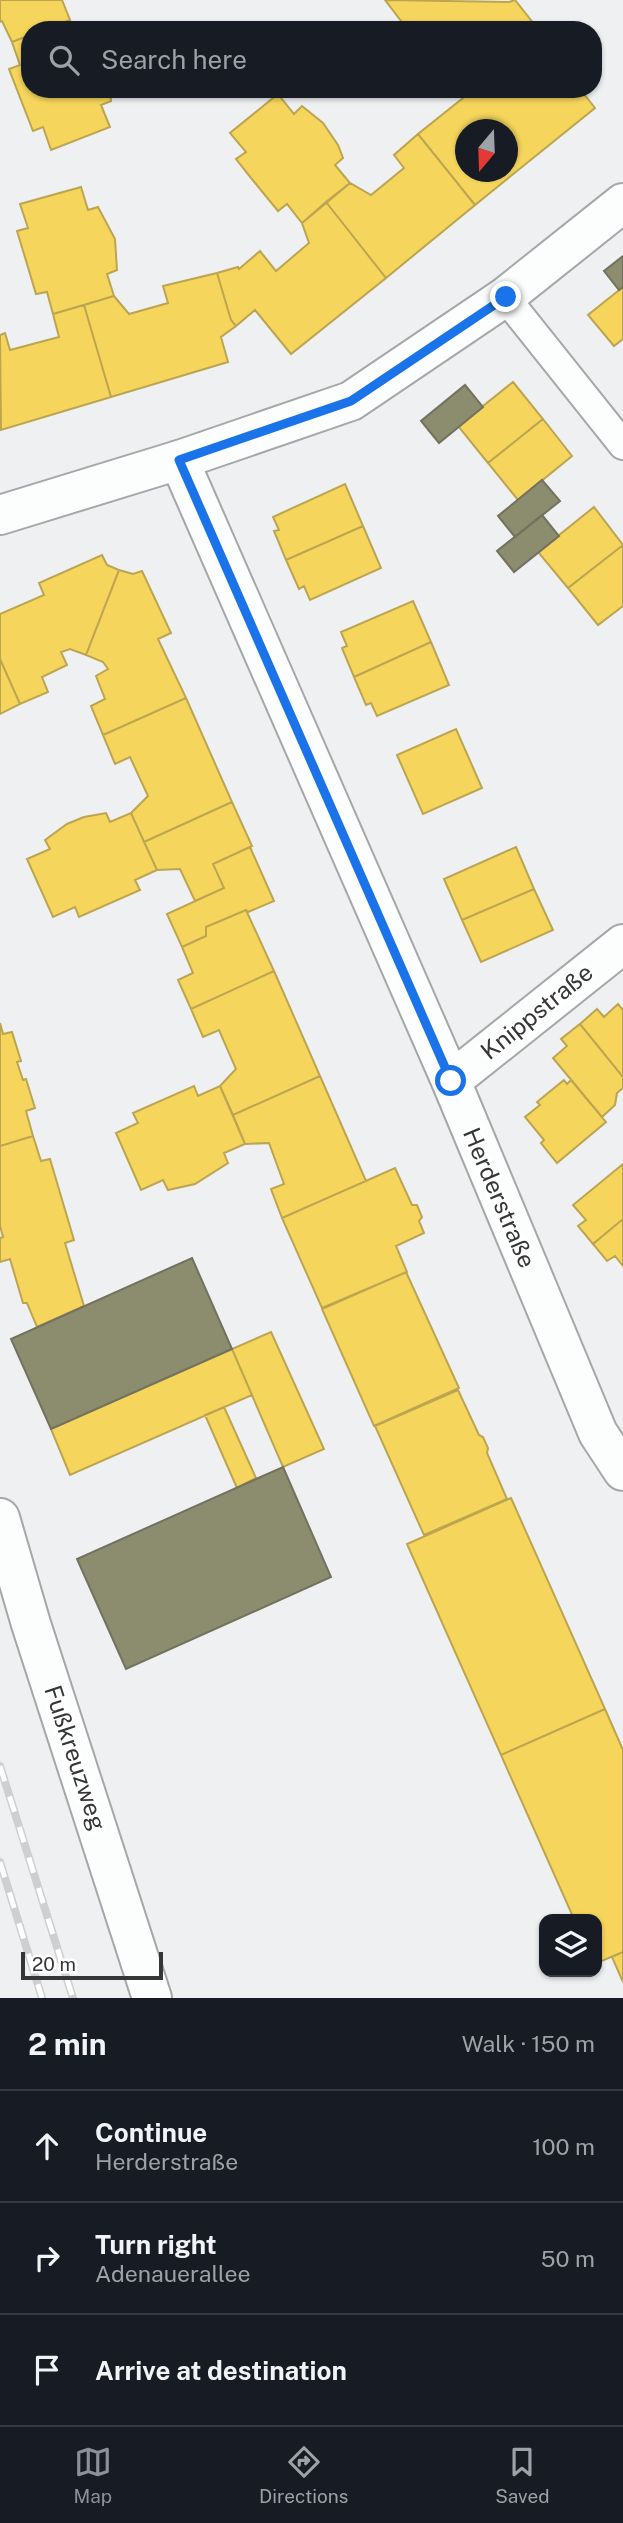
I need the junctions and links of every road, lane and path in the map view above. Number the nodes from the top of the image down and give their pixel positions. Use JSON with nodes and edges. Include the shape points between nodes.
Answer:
{"nodes":[{"id":1,"x":623,"y":203,"type":"edge"},
{"id":2,"x":506,"y":297,"type":"junction"},
{"id":3,"x":623,"y":445,"type":"edge"},
{"id":4,"x":179,"y":460,"type":"junction"},
{"id":5,"x":0,"y":515,"type":"edge"},
{"id":6,"x":623,"y":944,"type":"edge"},
{"id":7,"x":451,"y":1081,"type":"junction"},
{"id":8,"x":623,"y":1471,"type":"edge"},
{"id":9,"x":0,"y":1518,"type":"edge"},
{"id":10,"x":152,"y":1998,"type":"edge"}],
"edges":[{"from":1,"to":2,"type":"street"},
{"from":2,"to":3,"type":"lane"},
{"from":2,"to":4,"type":"street","via":[[351,401]]},
{"from":4,"to":5,"type":"street"},
{"from":4,"to":7,"type":"street","name":"Herderstraße"},
{"from":6,"to":7,"type":"street","name":"Knippstraße"},
{"from":7,"to":8,"type":"street","name":"Herderstraße","via":[[598,1433]]},
{"from":9,"to":10,"type":"street","name":"Fußkreuzweg"}]}
